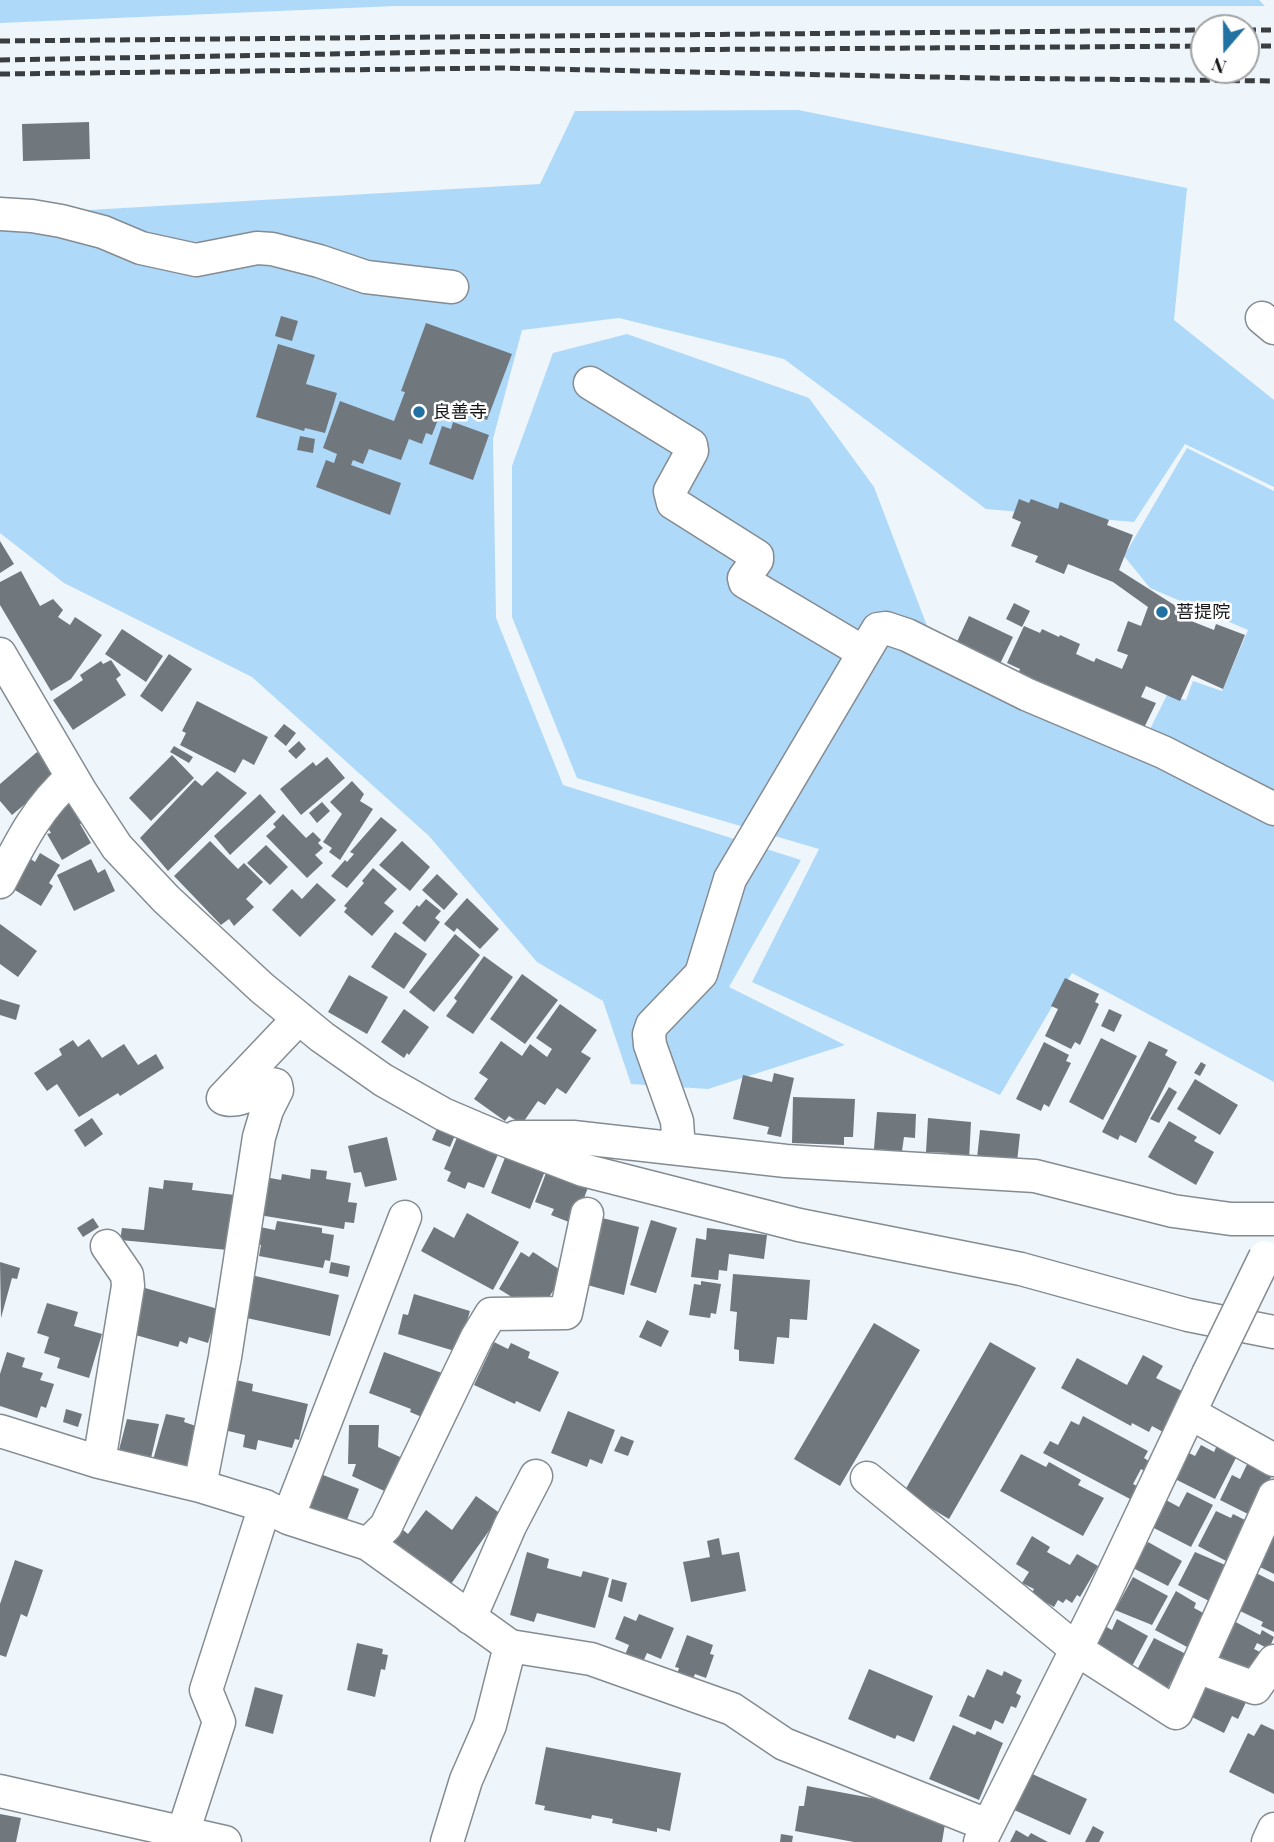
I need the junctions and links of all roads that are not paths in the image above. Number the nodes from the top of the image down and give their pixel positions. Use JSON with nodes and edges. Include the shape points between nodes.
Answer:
{"nodes":[{"id":1,"x":0,"y":214,"type":"edge"},
{"id":2,"x":452,"y":287,"type":"dead end"},
{"id":3,"x":590,"y":383,"type":"dead end"},
{"id":4,"x":863,"y":652,"type":"junction"},
{"id":5,"x":0,"y":654,"type":"edge"},
{"id":6,"x":72,"y":777,"type":"junction"},
{"id":7,"x":1274,"y":809,"type":"edge"},
{"id":8,"x":0,"y":882,"type":"edge"},
{"id":9,"x":299,"y":1018,"type":"junction"},
{"id":10,"x":497,"y":1137,"type":"junction"},
{"id":11,"x":679,"y":1149,"type":"junction"},
{"id":12,"x":587,"y":1214,"type":"dead end"},
{"id":13,"x":405,"y":1217,"type":"dead end"},
{"id":14,"x":1274,"y":1219,"type":"edge"},
{"id":15,"x":1270,"y":1244,"type":"edge"},
{"id":16,"x":107,"y":1246,"type":"dead end"},
{"id":17,"x":1274,"y":1332,"type":"edge"},
{"id":18,"x":1190,"y":1413,"type":"junction"},
{"id":19,"x":0,"y":1432,"type":"edge"},
{"id":20,"x":1274,"y":1460,"type":"edge"},
{"id":21,"x":99,"y":1462,"type":"junction"},
{"id":22,"x":536,"y":1476,"type":"dead end"},
{"id":23,"x":867,"y":1478,"type":"dead end"},
{"id":24,"x":200,"y":1486,"type":"junction"},
{"id":25,"x":1274,"y":1496,"type":"edge"},
{"id":26,"x":277,"y":1512,"type":"junction"},
{"id":27,"x":368,"y":1544,"type":"junction"},
{"id":28,"x":470,"y":1618,"type":"junction"},
{"id":29,"x":510,"y":1646,"type":"junction"},
{"id":30,"x":1076,"y":1649,"type":"junction"},
{"id":31,"x":1274,"y":1661,"type":"edge"},
{"id":32,"x":1197,"y":1667,"type":"junction"},
{"id":33,"x":0,"y":1791,"type":"edge"},
{"id":34,"x":1274,"y":1829,"type":"edge"},
{"id":35,"x":983,"y":1834,"type":"edge"},
{"id":36,"x":181,"y":1837,"type":"edge"},
{"id":37,"x":225,"y":1842,"type":"edge"},
{"id":38,"x":447,"y":1842,"type":"edge"},
{"id":39,"x":1268,"y":1842,"type":"edge"}],
"edges":[{"from":1,"to":2,"type":"street","via":[[61,221],[141,248],[196,260],[272,249],[366,276]]},
{"from":3,"to":4,"type":"street","via":[[691,445],[670,497],[757,556],[745,582]]},
{"from":4,"to":7,"type":"street","via":[[878,629],[907,635],[1028,695],[1163,752]]},
{"from":4,"to":11,"type":"street","via":[[730,879],[701,974],[652,1025],[650,1045],[677,1121]]},
{"from":5,"to":6,"type":"street"},
{"from":6,"to":8,"type":"street","via":[[43,805]]},
{"from":6,"to":9,"type":"street","via":[[117,847],[166,899]]},
{"from":9,"to":10,"type":"street","via":[[383,1080],[443,1114]]},
{"from":9,"to":24,"type":"street","via":[[223,1098],[235,1100],[271,1084],[277,1090],[259,1137]]},
{"from":10,"to":11,"type":"street","via":[[573,1137]]},
{"from":10,"to":17,"type":"street","via":[[583,1170],[799,1225],[1021,1269],[1188,1315]]},
{"from":11,"to":14,"type":"street","via":[[786,1161],[1035,1176],[1173,1211]]},
{"from":12,"to":27,"type":"street","via":[[566,1314],[491,1314],[386,1526]]},
{"from":13,"to":26,"type":"street"},
{"from":15,"to":18,"type":"street","bridge":true},
{"from":16,"to":21,"type":"street","via":[[127,1275],[128,1286]]},
{"from":18,"to":20,"type":"street"},
{"from":18,"to":30,"type":"street"},
{"from":19,"to":21,"type":"street"},
{"from":21,"to":24,"type":"street"},
{"from":22,"to":28,"type":"street"},
{"from":23,"to":30,"type":"street"},
{"from":24,"to":26,"type":"street"},
{"from":25,"to":32,"type":"street"},
{"from":26,"to":27,"type":"street"},
{"from":26,"to":36,"type":"street","via":[[206,1690],[219,1722]]},
{"from":27,"to":28,"type":"street"},
{"from":28,"to":29,"type":"street"},
{"from":29,"to":35,"type":"street","via":[[591,1659],[732,1709],[784,1744]]},
{"from":29,"to":38,"type":"street","via":[[490,1725],[466,1780]]},
{"from":30,"to":32,"type":"street","via":[[1176,1713]]},
{"from":30,"to":35,"type":"street"},
{"from":31,"to":32,"type":"street","via":[[1255,1688]]},
{"from":33,"to":36,"type":"street"},
{"from":34,"to":39,"type":"street"},
{"from":36,"to":37,"type":"street"}]}
